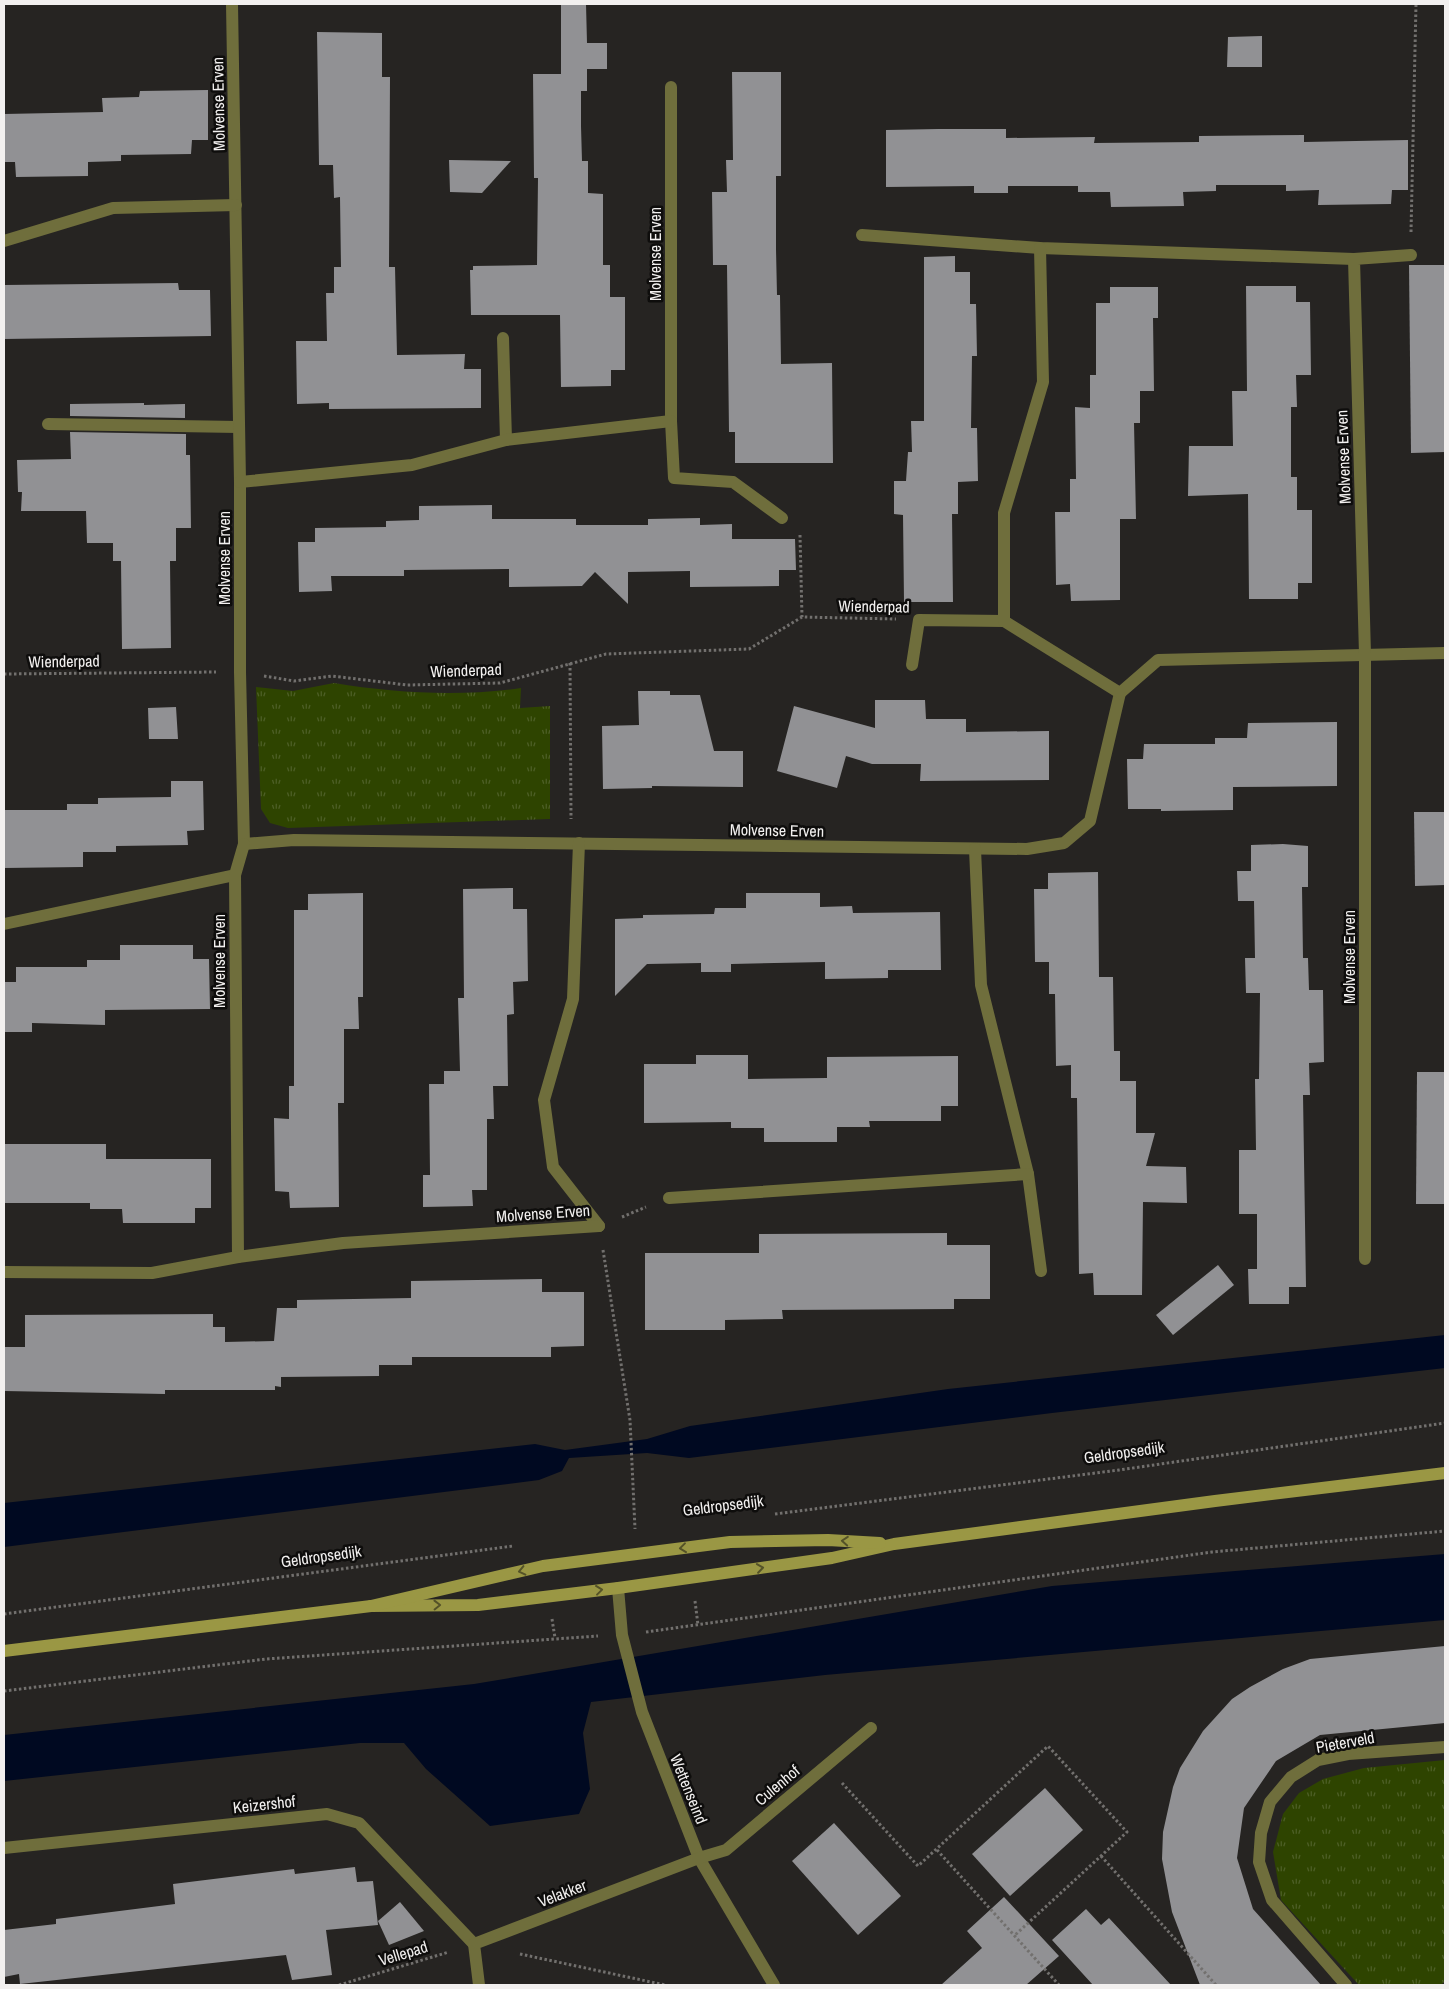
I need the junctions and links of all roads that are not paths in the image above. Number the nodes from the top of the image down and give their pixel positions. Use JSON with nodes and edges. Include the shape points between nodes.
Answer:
{"nodes":[{"id":1,"x":232,"y":4,"type":"edge"},
{"id":2,"x":671,"y":87,"type":"dead end"},
{"id":3,"x":236,"y":205,"type":"junction"},
{"id":4,"x":862,"y":235,"type":"dead end"},
{"id":5,"x":4,"y":241,"type":"edge"},
{"id":6,"x":1040,"y":248,"type":"junction"},
{"id":7,"x":1411,"y":255,"type":"road end"},
{"id":8,"x":1354,"y":259,"type":"junction"},
{"id":9,"x":503,"y":338,"type":"dead end"},
{"id":10,"x":671,"y":421,"type":"junction"},
{"id":11,"x":48,"y":424,"type":"dead end"},
{"id":12,"x":239,"y":427,"type":"junction"},
{"id":13,"x":506,"y":440,"type":"junction"},
{"id":14,"x":240,"y":482,"type":"junction"},
{"id":15,"x":782,"y":518,"type":"road end"},
{"id":16,"x":1004,"y":621,"type":"junction"},
{"id":17,"x":1445,"y":653,"type":"edge"},
{"id":18,"x":1365,"y":654,"type":"junction"},
{"id":19,"x":912,"y":665,"type":"dead end"},
{"id":20,"x":1120,"y":693,"type":"junction"},
{"id":21,"x":579,"y":843,"type":"junction"},
{"id":22,"x":244,"y":844,"type":"junction"},
{"id":23,"x":975,"y":849,"type":"junction"},
{"id":24,"x":235,"y":875,"type":"junction"},
{"id":25,"x":4,"y":924,"type":"edge"},
{"id":26,"x":1028,"y":1174,"type":"junction"},
{"id":27,"x":669,"y":1198,"type":"road end"},
{"id":28,"x":238,"y":1257,"type":"junction"},
{"id":29,"x":1365,"y":1258,"type":"dead end"},
{"id":30,"x":1041,"y":1271,"type":"dead end"},
{"id":31,"x":4,"y":1272,"type":"edge"},
{"id":32,"x":1445,"y":1473,"type":"edge"},
{"id":33,"x":894,"y":1544,"type":"junction"},
{"id":34,"x":618,"y":1588,"type":"junction"},
{"id":35,"x":371,"y":1606,"type":"junction"},
{"id":36,"x":4,"y":1651,"type":"edge"},
{"id":37,"x":871,"y":1728,"type":"dead end"},
{"id":38,"x":1445,"y":1746,"type":"edge"},
{"id":39,"x":4,"y":1848,"type":"edge"},
{"id":40,"x":699,"y":1858,"type":"junction"},
{"id":41,"x":474,"y":1944,"type":"junction"},
{"id":42,"x":479,"y":1985,"type":"edge"},
{"id":43,"x":774,"y":1985,"type":"edge"},
{"id":44,"x":1346,"y":1985,"type":"edge"}],
"edges":[{"from":1,"to":3,"type":"street","name":"Molvense Erven"},
{"from":2,"to":10,"type":"street","name":"Molvense Erven"},
{"from":3,"to":5,"type":"street","via":[[114,208]]},
{"from":3,"to":12,"type":"street","name":"Molvense Erven"},
{"from":4,"to":6,"type":"street"},
{"from":6,"to":8,"type":"street"},
{"from":6,"to":16,"type":"street","via":[[1043,382],[1004,513]]},
{"from":7,"to":8,"type":"street"},
{"from":8,"to":18,"type":"street","name":"Molvense Erven"},
{"from":9,"to":13,"type":"street"},
{"from":10,"to":13,"type":"street"},
{"from":10,"to":15,"type":"street","name":"Molvense Erven","via":[[674,478],[733,482]]},
{"from":11,"to":12,"type":"street"},
{"from":12,"to":14,"type":"street","name":"Molvense Erven"},
{"from":13,"to":14,"type":"street","via":[[412,465]]},
{"from":14,"to":22,"type":"street","name":"Molvense Erven"},
{"from":16,"to":19,"type":"street","via":[[919,620]]},
{"from":16,"to":20,"type":"street"},
{"from":17,"to":18,"type":"street"},
{"from":18,"to":20,"type":"street","via":[[1158,660]]},
{"from":18,"to":29,"type":"street","name":"Molvense Erven"},
{"from":20,"to":23,"type":"street","name":"Molvense Erven","via":[[1090,821],[1064,843],[1027,849]]},
{"from":21,"to":22,"type":"street","name":"Molvense Erven","via":[[294,840]]},
{"from":21,"to":23,"type":"street","name":"Molvense Erven"},
{"from":21,"to":28,"type":"street","name":"Molvense Erven","via":[[573,999],[544,1100],[553,1167],[599,1226],[344,1243]]},
{"from":22,"to":24,"type":"street","name":"Molvense Erven"},
{"from":23,"to":26,"type":"street","via":[[981,985]]},
{"from":24,"to":25,"type":"street"},
{"from":24,"to":28,"type":"street","name":"Molvense Erven"},
{"from":26,"to":27,"type":"street"},
{"from":26,"to":30,"type":"street"},
{"from":28,"to":31,"type":"street","name":"Molvense Erven","via":[[152,1273]]},
{"from":32,"to":33,"type":"street"},
{"from":34,"to":33,"type":"street","one_way":true,"via":[[832,1558]]},
{"from":33,"to":35,"type":"street","one_way":true,"via":[[828,1540],[730,1542],[542,1566]]},
{"from":35,"to":34,"type":"street","one_way":true,"via":[[478,1605]]},
{"from":34,"to":40,"type":"street","name":"Wettenseind","via":[[622,1635],[642,1712]]},
{"from":35,"to":36,"type":"street"},
{"from":37,"to":40,"type":"street","name":"Culenhof","via":[[726,1850]]},
{"from":38,"to":44,"type":"street","name":"Pieterveld","via":[[1348,1754],[1318,1760],[1291,1777],[1270,1802],[1261,1833],[1259,1862],[1272,1900]]},
{"from":39,"to":41,"type":"street","name":"Keizershof","via":[[327,1814],[359,1823]]},
{"from":40,"to":41,"type":"street","name":"Velakker"},
{"from":40,"to":43,"type":"street","name":"Wettenseind"},
{"from":41,"to":42,"type":"street"}]}
